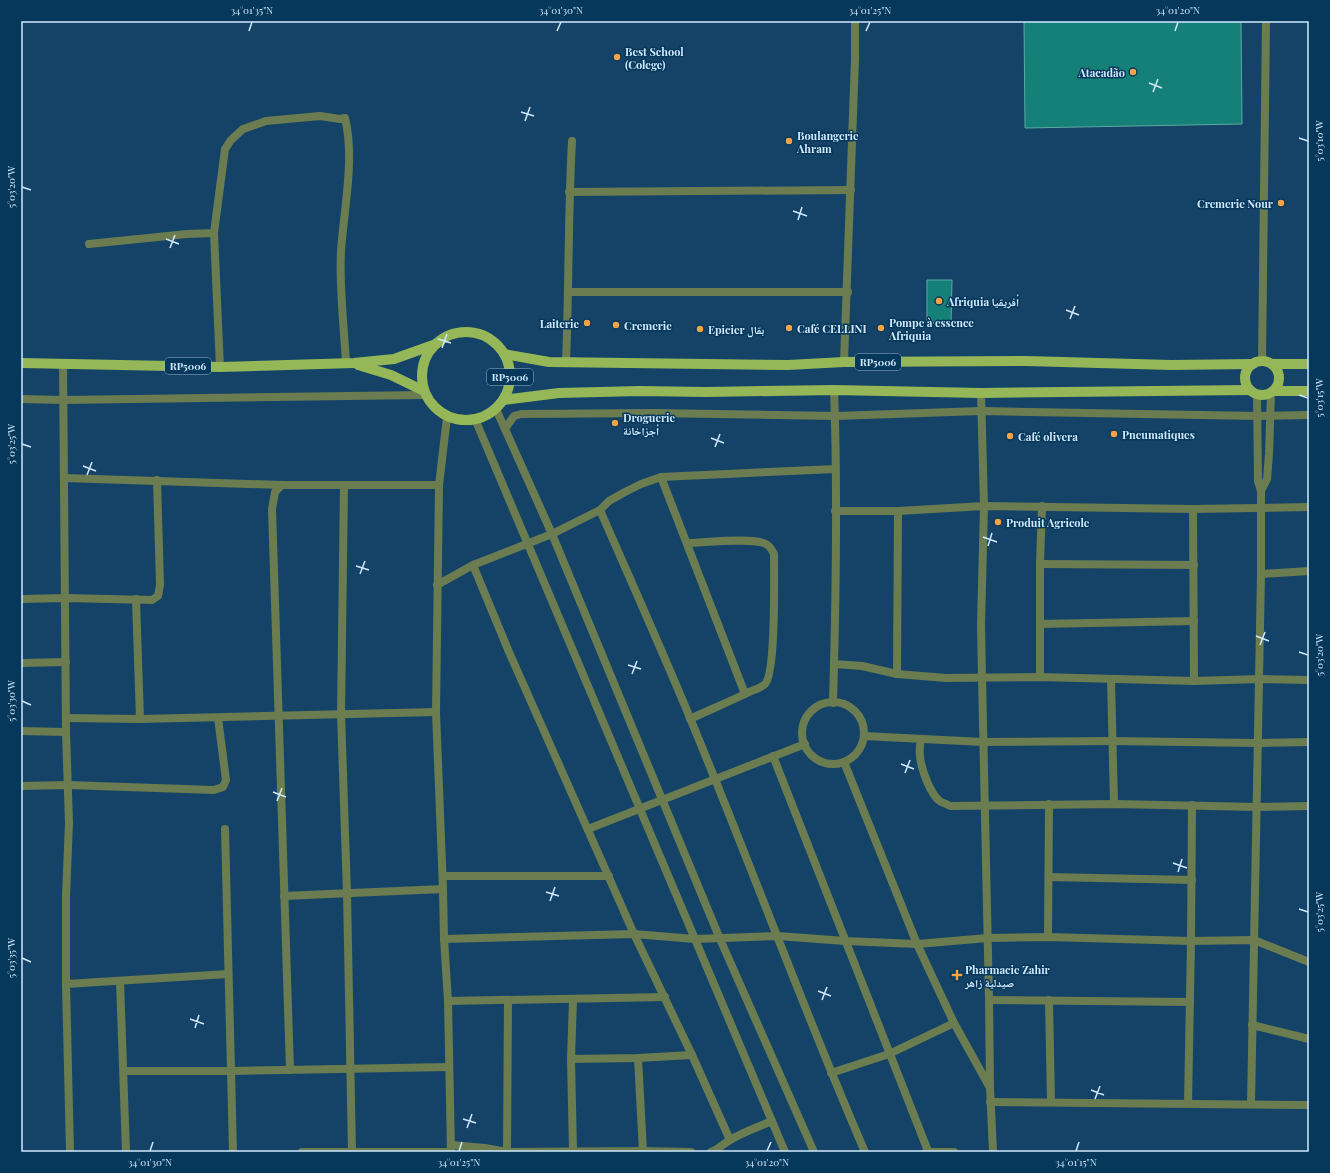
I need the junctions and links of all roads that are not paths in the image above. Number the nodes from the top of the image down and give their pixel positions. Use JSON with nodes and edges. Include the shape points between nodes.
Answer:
{"nodes":[{"id":1,"x":855,"y":21,"type":"edge"},
{"id":2,"x":1266,"y":21,"type":"edge"},
{"id":3,"x":572,"y":141,"type":"dead end"},
{"id":4,"x":851,"y":190,"type":"junction"},
{"id":5,"x":569,"y":192,"type":"junction"},
{"id":6,"x":214,"y":233,"type":"junction"},
{"id":7,"x":90,"y":244,"type":"dead end"},
{"id":8,"x":569,"y":292,"type":"junction"},
{"id":9,"x":848,"y":292,"type":"junction"},
{"id":10,"x":436,"y":344,"type":"junction"},
{"id":11,"x":504,"y":354,"type":"junction"},
{"id":12,"x":566,"y":362,"type":"junction"},
{"id":13,"x":844,"y":362,"type":"junction"},
{"id":14,"x":21,"y":363,"type":"edge"},
{"id":15,"x":63,"y":363,"type":"junction"},
{"id":16,"x":350,"y":363,"type":"junction"},
{"id":17,"x":1262,"y":363,"type":"junction"},
{"id":18,"x":1309,"y":364,"type":"edge"},
{"id":19,"x":220,"y":367,"type":"junction"},
{"id":20,"x":834,"y":390,"type":"junction"},
{"id":21,"x":1309,"y":391,"type":"edge"},
{"id":22,"x":1253,"y":392,"type":"junction"},
{"id":23,"x":1272,"y":392,"type":"junction"},
{"id":24,"x":425,"y":393,"type":"junction"},
{"id":25,"x":981,"y":393,"type":"junction"},
{"id":26,"x":21,"y":399,"type":"edge"},
{"id":27,"x":63,"y":400,"type":"junction"},
{"id":28,"x":503,"y":400,"type":"junction"},
{"id":29,"x":496,"y":409,"type":"junction"},
{"id":30,"x":981,"y":411,"type":"junction"},
{"id":31,"x":1309,"y":415,"type":"edge"},
{"id":32,"x":835,"y":416,"type":"junction"},
{"id":33,"x":1257,"y":416,"type":"junction"},
{"id":34,"x":1270,"y":416,"type":"junction"},
{"id":35,"x":447,"y":417,"type":"junction"},
{"id":36,"x":475,"y":420,"type":"junction"},
{"id":37,"x":505,"y":429,"type":"junction"},
{"id":38,"x":835,"y":470,"type":"junction"},
{"id":39,"x":661,"y":477,"type":"junction"},
{"id":40,"x":64,"y":478,"type":"junction"},
{"id":41,"x":157,"y":480,"type":"junction"},
{"id":42,"x":282,"y":485,"type":"junction"},
{"id":43,"x":344,"y":485,"type":"junction"},
{"id":44,"x":439,"y":485,"type":"junction"},
{"id":45,"x":1262,"y":491,"type":"junction"},
{"id":46,"x":984,"y":506,"type":"junction"},
{"id":47,"x":1042,"y":506,"type":"junction"},
{"id":48,"x":1309,"y":507,"type":"edge"},
{"id":49,"x":1262,"y":508,"type":"junction"},
{"id":50,"x":1193,"y":509,"type":"junction"},
{"id":51,"x":600,"y":510,"type":"junction"},
{"id":52,"x":835,"y":511,"type":"junction"},
{"id":53,"x":898,"y":511,"type":"junction"},
{"id":54,"x":552,"y":534,"type":"junction"},
{"id":55,"x":528,"y":543,"type":"junction"},
{"id":56,"x":687,"y":543,"type":"junction"},
{"id":57,"x":1040,"y":564,"type":"junction"},
{"id":58,"x":1194,"y":565,"type":"junction"},
{"id":59,"x":473,"y":566,"type":"junction"},
{"id":60,"x":1309,"y":571,"type":"edge"},
{"id":61,"x":1261,"y":574,"type":"junction"},
{"id":62,"x":436,"y":585,"type":"junction"},
{"id":63,"x":65,"y":598,"type":"junction"},
{"id":64,"x":21,"y":599,"type":"edge"},
{"id":65,"x":136,"y":599,"type":"junction"},
{"id":66,"x":1194,"y":621,"type":"junction"},
{"id":67,"x":1040,"y":624,"type":"junction"},
{"id":68,"x":66,"y":662,"type":"junction"},
{"id":69,"x":21,"y":663,"type":"edge"},
{"id":70,"x":834,"y":664,"type":"junction"},
{"id":71,"x":897,"y":674,"type":"junction"},
{"id":72,"x":1040,"y":677,"type":"junction"},
{"id":73,"x":982,"y":678,"type":"junction"},
{"id":74,"x":1111,"y":679,"type":"junction"},
{"id":75,"x":1260,"y":679,"type":"junction"},
{"id":76,"x":1309,"y":680,"type":"edge"},
{"id":77,"x":1194,"y":681,"type":"junction"},
{"id":78,"x":745,"y":694,"type":"junction"},
{"id":79,"x":833,"y":703,"type":"junction"},
{"id":80,"x":436,"y":712,"type":"junction"},
{"id":81,"x":341,"y":714,"type":"junction"},
{"id":82,"x":279,"y":716,"type":"junction"},
{"id":83,"x":66,"y":718,"type":"junction"},
{"id":84,"x":218,"y":718,"type":"junction"},
{"id":85,"x":690,"y":718,"type":"junction"},
{"id":86,"x":140,"y":719,"type":"junction"},
{"id":87,"x":21,"y":731,"type":"edge"},
{"id":88,"x":66,"y":732,"type":"junction"},
{"id":89,"x":864,"y":736,"type":"junction"},
{"id":90,"x":921,"y":740,"type":"junction"},
{"id":91,"x":1112,"y":741,"type":"junction"},
{"id":92,"x":983,"y":742,"type":"junction"},
{"id":93,"x":1309,"y":742,"type":"edge"},
{"id":94,"x":1259,"y":743,"type":"junction"},
{"id":95,"x":804,"y":744,"type":"junction"},
{"id":96,"x":773,"y":756,"type":"junction"},
{"id":97,"x":844,"y":762,"type":"junction"},
{"id":98,"x":714,"y":780,"type":"junction"},
{"id":99,"x":68,"y":785,"type":"junction"},
{"id":100,"x":21,"y":786,"type":"edge"},
{"id":101,"x":662,"y":800,"type":"junction"},
{"id":102,"x":1049,"y":804,"type":"junction"},
{"id":103,"x":1114,"y":804,"type":"junction"},
{"id":104,"x":1192,"y":805,"type":"junction"},
{"id":105,"x":985,"y":806,"type":"junction"},
{"id":106,"x":1309,"y":806,"type":"edge"},
{"id":107,"x":1257,"y":807,"type":"junction"},
{"id":108,"x":640,"y":809,"type":"junction"},
{"id":109,"x":225,"y":829,"type":"dead end"},
{"id":110,"x":588,"y":830,"type":"junction"},
{"id":111,"x":443,"y":876,"type":"junction"},
{"id":112,"x":609,"y":876,"type":"junction"},
{"id":113,"x":1049,"y":877,"type":"junction"},
{"id":114,"x":1192,"y":880,"type":"junction"},
{"id":115,"x":443,"y":889,"type":"junction"},
{"id":116,"x":347,"y":893,"type":"junction"},
{"id":117,"x":284,"y":896,"type":"junction"},
{"id":118,"x":634,"y":934,"type":"junction"},
{"id":119,"x":778,"y":936,"type":"junction"},
{"id":120,"x":1048,"y":937,"type":"junction"},
{"id":121,"x":988,"y":938,"type":"junction"},
{"id":122,"x":444,"y":939,"type":"junction"},
{"id":123,"x":695,"y":939,"type":"junction"},
{"id":124,"x":720,"y":939,"type":"junction"},
{"id":125,"x":1254,"y":940,"type":"junction"},
{"id":126,"x":845,"y":941,"type":"junction"},
{"id":127,"x":1191,"y":941,"type":"junction"},
{"id":128,"x":917,"y":944,"type":"junction"},
{"id":129,"x":1309,"y":962,"type":"edge"},
{"id":130,"x":228,"y":974,"type":"junction"},
{"id":131,"x":120,"y":981,"type":"junction"},
{"id":132,"x":66,"y":984,"type":"junction"},
{"id":133,"x":665,"y":997,"type":"junction"},
{"id":134,"x":573,"y":998,"type":"junction"},
{"id":135,"x":508,"y":1000,"type":"junction"},
{"id":136,"x":989,"y":1000,"type":"junction"},
{"id":137,"x":1049,"y":1000,"type":"junction"},
{"id":138,"x":448,"y":1001,"type":"junction"},
{"id":139,"x":1190,"y":1002,"type":"junction"},
{"id":140,"x":954,"y":1023,"type":"junction"},
{"id":141,"x":1252,"y":1025,"type":"junction"},
{"id":142,"x":1309,"y":1039,"type":"edge"},
{"id":143,"x":890,"y":1054,"type":"junction"},
{"id":144,"x":692,"y":1055,"type":"junction"},
{"id":145,"x":638,"y":1058,"type":"junction"},
{"id":146,"x":571,"y":1059,"type":"junction"},
{"id":147,"x":449,"y":1067,"type":"junction"},
{"id":148,"x":351,"y":1069,"type":"junction"},
{"id":149,"x":290,"y":1070,"type":"junction"},
{"id":150,"x":124,"y":1071,"type":"junction"},
{"id":151,"x":230,"y":1071,"type":"junction"},
{"id":152,"x":831,"y":1073,"type":"junction"},
{"id":153,"x":990,"y":1087,"type":"junction"},
{"id":154,"x":990,"y":1102,"type":"junction"},
{"id":155,"x":1051,"y":1102,"type":"junction"},
{"id":156,"x":1188,"y":1104,"type":"junction"},
{"id":157,"x":1251,"y":1104,"type":"junction"},
{"id":158,"x":1309,"y":1104,"type":"edge"},
{"id":159,"x":772,"y":1121,"type":"junction"},
{"id":160,"x":730,"y":1140,"type":"junction"},
{"id":161,"x":451,"y":1150,"type":"edge"},
{"id":162,"x":643,"y":1151,"type":"junction"},
{"id":163,"x":70,"y":1152,"type":"edge"},
{"id":164,"x":126,"y":1152,"type":"edge"},
{"id":165,"x":233,"y":1152,"type":"edge"},
{"id":166,"x":302,"y":1152,"type":"edge"},
{"id":167,"x":352,"y":1152,"type":"edge"},
{"id":168,"x":507,"y":1152,"type":"edge"},
{"id":169,"x":573,"y":1152,"type":"edge"},
{"id":170,"x":691,"y":1152,"type":"edge"},
{"id":171,"x":711,"y":1152,"type":"edge"},
{"id":172,"x":785,"y":1152,"type":"edge"},
{"id":173,"x":814,"y":1152,"type":"edge"},
{"id":174,"x":865,"y":1152,"type":"edge"},
{"id":175,"x":927,"y":1152,"type":"edge"},
{"id":176,"x":954,"y":1152,"type":"edge"},
{"id":177,"x":993,"y":1152,"type":"edge"}],
"edges":[{"from":1,"to":4,"type":"street"},
{"from":2,"to":17,"type":"street"},
{"from":3,"to":5,"type":"street"},
{"from":4,"to":5,"type":"street"},
{"from":4,"to":9,"type":"street"},
{"from":5,"to":8,"type":"street"},
{"from":6,"to":7,"type":"street"},
{"from":6,"to":16,"type":"street","via":[[225,149],[243,129],[266,121],[320,116],[345,118],[349,134],[349,153],[341,281]]},
{"from":6,"to":19,"type":"street"},
{"from":8,"to":9,"type":"street"},
{"from":8,"to":12,"type":"street"},
{"from":9,"to":13,"type":"street"},
{"from":10,"to":11,"type":"main road","number":"RP5006","via":[[450,335],[470,332],[490,339]]},
{"from":10,"to":16,"type":"main road","number":"RP5006","via":[[394,359]]},
{"from":10,"to":24,"type":"main road","number":"RP5006","via":[[428,353],[424,364],[422,380]]},
{"from":11,"to":12,"type":"main road","number":"RP5006","via":[[542,361]]},
{"from":11,"to":28,"type":"main road","number":"RP5006","via":[[510,380]]},
{"from":12,"to":13,"type":"main road","number":"RP5006"},
{"from":13,"to":17,"type":"main road","number":"RP5006"},
{"from":14,"to":15,"type":"main road","number":"RP5006"},
{"from":15,"to":19,"type":"main road","number":"RP5006"},
{"from":15,"to":27,"type":"street"},
{"from":16,"to":19,"type":"main road","number":"RP5006"},
{"from":16,"to":24,"type":"main road","number":"RP5006","via":[[386,373]]},
{"from":17,"to":18,"type":"main road","number":"RP5006"},
{"from":17,"to":22,"type":"main road","via":[[1248,369],[1245,376],[1246,384]]},
{"from":17,"to":23,"type":"main road","via":[[1277,369],[1278,384]]},
{"from":20,"to":25,"type":"main road","number":"RP5006"},
{"from":20,"to":28,"type":"main road","number":"RP5006","via":[[559,393]]},
{"from":20,"to":32,"type":"street"},
{"from":21,"to":23,"type":"main road","number":"RP5006"},
{"from":22,"to":23,"type":"main road","number":"RP5006","via":[[1264,396]]},
{"from":22,"to":25,"type":"main road","number":"RP5006"},
{"from":22,"to":33,"type":"street"},
{"from":23,"to":34,"type":"street"},
{"from":24,"to":27,"type":"street"},
{"from":24,"to":35,"type":"main road","number":"RP5006","via":[[436,409]]},
{"from":25,"to":30,"type":"street"},
{"from":26,"to":27,"type":"street"},
{"from":27,"to":40,"type":"street"},
{"from":28,"to":29,"type":"main road","number":"RP5006"},
{"from":29,"to":36,"type":"main road","number":"RP5006"},
{"from":29,"to":37,"type":"street"},
{"from":30,"to":32,"type":"street"},
{"from":30,"to":33,"type":"street"},
{"from":30,"to":46,"type":"street"},
{"from":31,"to":34,"type":"street"},
{"from":32,"to":37,"type":"street","via":[[521,414],[514,416]]},
{"from":32,"to":38,"type":"street"},
{"from":33,"to":34,"type":"street"},
{"from":33,"to":45,"type":"street","via":[[1258,480]]},
{"from":34,"to":45,"type":"street","via":[[1267,479]]},
{"from":35,"to":36,"type":"main road","number":"RP5006","via":[[463,421]]},
{"from":35,"to":44,"type":"street"},
{"from":36,"to":55,"type":"street"},
{"from":37,"to":54,"type":"street"},
{"from":38,"to":39,"type":"street"},
{"from":38,"to":52,"type":"street"},
{"from":39,"to":51,"type":"street","via":[[614,498]]},
{"from":39,"to":56,"type":"street"},
{"from":40,"to":41,"type":"street"},
{"from":40,"to":63,"type":"street"},
{"from":41,"to":42,"type":"street"},
{"from":41,"to":65,"type":"street","via":[[160,585],[158,596],[152,600]]},
{"from":42,"to":43,"type":"street"},
{"from":42,"to":82,"type":"street","via":[[275,492],[272,509]]},
{"from":43,"to":44,"type":"street"},
{"from":43,"to":81,"type":"street"},
{"from":44,"to":62,"type":"street"},
{"from":45,"to":49,"type":"street"},
{"from":46,"to":47,"type":"street"},
{"from":46,"to":53,"type":"street"},
{"from":46,"to":73,"type":"street"},
{"from":47,"to":50,"type":"street"},
{"from":47,"to":57,"type":"street"},
{"from":48,"to":49,"type":"street"},
{"from":49,"to":50,"type":"street"},
{"from":49,"to":61,"type":"street"},
{"from":50,"to":58,"type":"street"},
{"from":51,"to":54,"type":"street"},
{"from":51,"to":85,"type":"street"},
{"from":52,"to":53,"type":"street"},
{"from":52,"to":70,"type":"street"},
{"from":53,"to":71,"type":"street"},
{"from":54,"to":55,"type":"street"},
{"from":54,"to":101,"type":"street"},
{"from":55,"to":59,"type":"street"},
{"from":55,"to":108,"type":"street"},
{"from":56,"to":78,"type":"street"},
{"from":56,"to":78,"type":"street","via":[[750,541],[767,544],[774,554],[770,674],[764,685]]},
{"from":57,"to":58,"type":"street"},
{"from":57,"to":67,"type":"street"},
{"from":58,"to":66,"type":"street"},
{"from":59,"to":62,"type":"street"},
{"from":59,"to":110,"type":"street"},
{"from":60,"to":61,"type":"street"},
{"from":61,"to":75,"type":"street"},
{"from":62,"to":80,"type":"street"},
{"from":63,"to":64,"type":"street"},
{"from":63,"to":65,"type":"street"},
{"from":63,"to":68,"type":"street"},
{"from":65,"to":86,"type":"street"},
{"from":66,"to":67,"type":"street"},
{"from":66,"to":77,"type":"street"},
{"from":67,"to":72,"type":"street"},
{"from":68,"to":69,"type":"street"},
{"from":68,"to":83,"type":"street"},
{"from":70,"to":71,"type":"street","via":[[862,666]]},
{"from":70,"to":79,"type":"street"},
{"from":71,"to":73,"type":"street"},
{"from":72,"to":73,"type":"street"},
{"from":72,"to":74,"type":"street"},
{"from":73,"to":92,"type":"street"},
{"from":74,"to":77,"type":"street"},
{"from":74,"to":91,"type":"street"},
{"from":75,"to":76,"type":"street"},
{"from":75,"to":77,"type":"street"},
{"from":75,"to":94,"type":"street"},
{"from":78,"to":85,"type":"street"},
{"from":79,"to":89,"type":"street","via":[[843,704],[855,711],[862,723]]},
{"from":79,"to":95,"type":"street","via":[[817,707],[807,717],[803,730]]},
{"from":80,"to":81,"type":"street"},
{"from":80,"to":111,"type":"street"},
{"from":81,"to":82,"type":"street"},
{"from":81,"to":116,"type":"street"},
{"from":82,"to":84,"type":"street"},
{"from":82,"to":117,"type":"street"},
{"from":83,"to":86,"type":"street"},
{"from":83,"to":88,"type":"street"},
{"from":84,"to":86,"type":"street"},
{"from":84,"to":99,"type":"street","via":[[226,780],[223,787],[214,790]]},
{"from":85,"to":98,"type":"street"},
{"from":87,"to":88,"type":"street"},
{"from":88,"to":99,"type":"street"},
{"from":89,"to":90,"type":"street"},
{"from":89,"to":97,"type":"street","via":[[860,749]]},
{"from":90,"to":92,"type":"street"},
{"from":90,"to":105,"type":"street","via":[[922,770],[935,796],[950,806]]},
{"from":91,"to":92,"type":"street"},
{"from":91,"to":94,"type":"street"},
{"from":91,"to":103,"type":"street"},
{"from":92,"to":105,"type":"street"},
{"from":93,"to":94,"type":"street"},
{"from":94,"to":107,"type":"street"},
{"from":95,"to":96,"type":"street"},
{"from":95,"to":97,"type":"street","via":[[812,755],[824,762]]},
{"from":96,"to":98,"type":"street"},
{"from":96,"to":126,"type":"street"},
{"from":97,"to":128,"type":"street"},
{"from":98,"to":101,"type":"street"},
{"from":98,"to":119,"type":"street"},
{"from":99,"to":100,"type":"street"},
{"from":99,"to":132,"type":"street"},
{"from":101,"to":108,"type":"street"},
{"from":101,"to":124,"type":"street"},
{"from":102,"to":103,"type":"street"},
{"from":102,"to":105,"type":"street"},
{"from":102,"to":113,"type":"street"},
{"from":103,"to":104,"type":"street"},
{"from":104,"to":107,"type":"street"},
{"from":104,"to":114,"type":"street"},
{"from":105,"to":121,"type":"street"},
{"from":106,"to":107,"type":"street"},
{"from":107,"to":125,"type":"street"},
{"from":108,"to":110,"type":"street"},
{"from":108,"to":123,"type":"street"},
{"from":109,"to":130,"type":"street"},
{"from":110,"to":112,"type":"street"},
{"from":111,"to":112,"type":"street"},
{"from":111,"to":115,"type":"street"},
{"from":112,"to":118,"type":"street"},
{"from":113,"to":114,"type":"street"},
{"from":113,"to":120,"type":"street"},
{"from":114,"to":127,"type":"street"},
{"from":115,"to":116,"type":"street"},
{"from":115,"to":122,"type":"street"},
{"from":116,"to":117,"type":"street"},
{"from":116,"to":148,"type":"street"},
{"from":117,"to":149,"type":"street"},
{"from":118,"to":122,"type":"street"},
{"from":118,"to":123,"type":"street"},
{"from":118,"to":133,"type":"street"},
{"from":119,"to":124,"type":"street"},
{"from":119,"to":126,"type":"street"},
{"from":119,"to":152,"type":"street"},
{"from":120,"to":121,"type":"street"},
{"from":120,"to":127,"type":"street"},
{"from":121,"to":128,"type":"street"},
{"from":121,"to":136,"type":"street"},
{"from":122,"to":138,"type":"street"},
{"from":123,"to":124,"type":"street"},
{"from":123,"to":159,"type":"street"},
{"from":124,"to":173,"type":"street"},
{"from":125,"to":127,"type":"street"},
{"from":125,"to":129,"type":"street"},
{"from":125,"to":141,"type":"street"},
{"from":126,"to":128,"type":"street"},
{"from":126,"to":143,"type":"street"},
{"from":127,"to":139,"type":"street"},
{"from":128,"to":140,"type":"street"},
{"from":130,"to":131,"type":"street"},
{"from":130,"to":151,"type":"street"},
{"from":131,"to":132,"type":"street"},
{"from":131,"to":150,"type":"street"},
{"from":132,"to":163,"type":"street"},
{"from":133,"to":134,"type":"street"},
{"from":133,"to":144,"type":"street"},
{"from":134,"to":135,"type":"street"},
{"from":134,"to":146,"type":"street"},
{"from":135,"to":138,"type":"street"},
{"from":135,"to":168,"type":"street"},
{"from":136,"to":137,"type":"street"},
{"from":136,"to":153,"type":"street"},
{"from":137,"to":139,"type":"street"},
{"from":137,"to":155,"type":"street"},
{"from":138,"to":147,"type":"street"},
{"from":139,"to":156,"type":"street"},
{"from":140,"to":143,"type":"street"},
{"from":140,"to":153,"type":"street"},
{"from":141,"to":142,"type":"street"},
{"from":141,"to":157,"type":"street"},
{"from":143,"to":152,"type":"street"},
{"from":143,"to":175,"type":"street"},
{"from":144,"to":145,"type":"street"},
{"from":144,"to":160,"type":"street"},
{"from":145,"to":146,"type":"street"},
{"from":145,"to":162,"type":"street"},
{"from":146,"to":169,"type":"street"},
{"from":147,"to":148,"type":"street"},
{"from":147,"to":161,"type":"street"},
{"from":148,"to":149,"type":"street"},
{"from":148,"to":167,"type":"street"},
{"from":149,"to":151,"type":"street"},
{"from":150,"to":151,"type":"street"},
{"from":150,"to":164,"type":"street"},
{"from":151,"to":165,"type":"street"},
{"from":152,"to":174,"type":"street"},
{"from":153,"to":154,"type":"street"},
{"from":154,"to":155,"type":"street"},
{"from":154,"to":177,"type":"street"},
{"from":155,"to":156,"type":"street"},
{"from":156,"to":157,"type":"street"},
{"from":157,"to":158,"type":"street"},
{"from":159,"to":160,"type":"street"},
{"from":159,"to":172,"type":"street"},
{"from":160,"to":171,"type":"street"},
{"from":161,"to":167,"type":"street"},
{"from":161,"to":168,"type":"street","via":[[485,1148]]},
{"from":162,"to":169,"type":"street"},
{"from":162,"to":170,"type":"street"},
{"from":166,"to":167,"type":"street"},
{"from":168,"to":169,"type":"street"},
{"from":175,"to":176,"type":"street"}]}
